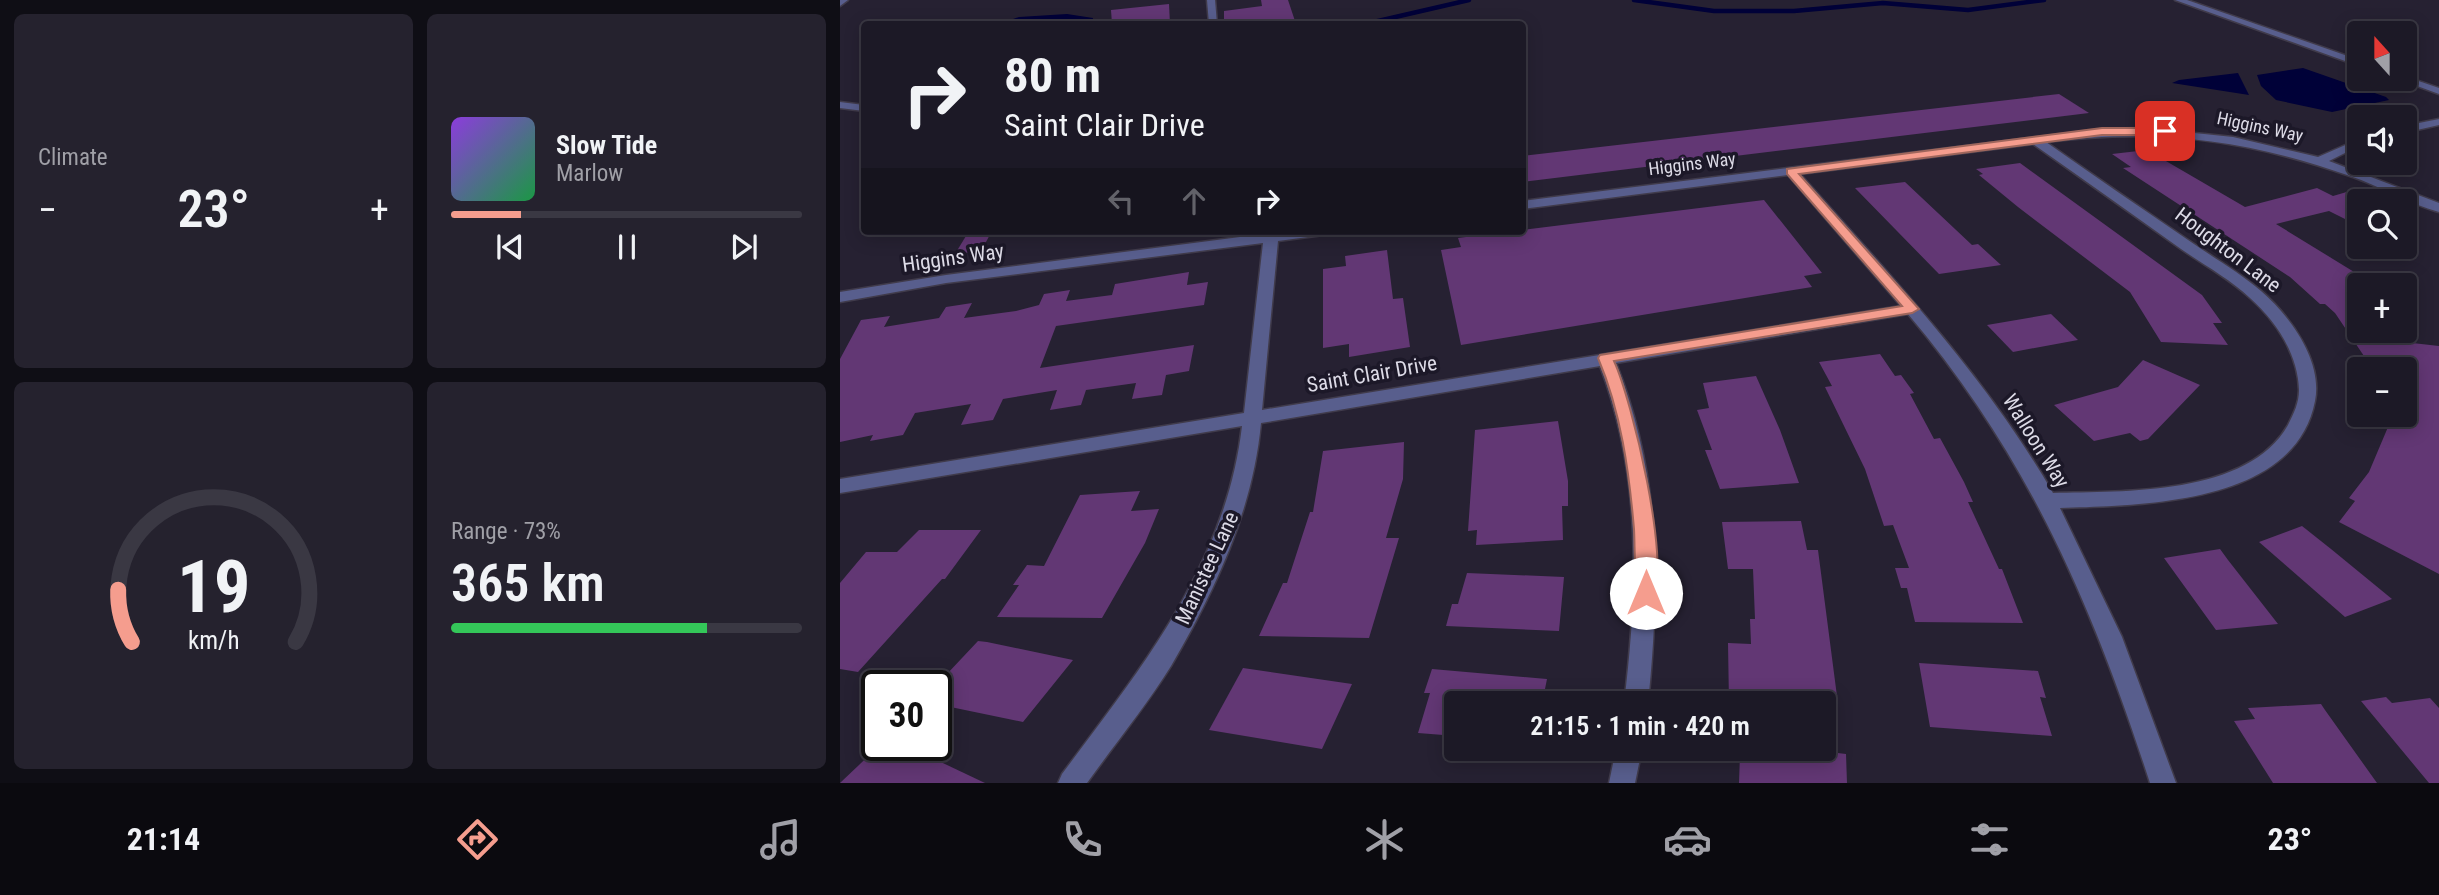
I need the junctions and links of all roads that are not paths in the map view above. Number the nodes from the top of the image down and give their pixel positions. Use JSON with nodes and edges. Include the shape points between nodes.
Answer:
{"nodes":[{"id":1,"x":1211,"y":0,"type":"edge"},
{"id":2,"x":2179,"y":0,"type":"edge"},
{"id":3,"x":1213,"y":21,"type":"edge"},
{"id":4,"x":2347,"y":59,"type":"edge"},
{"id":5,"x":2417,"y":84,"type":"edge"},
{"id":6,"x":2439,"y":91,"type":"edge"},
{"id":7,"x":840,"y":105,"type":"edge"},
{"id":8,"x":861,"y":108,"type":"edge"},
{"id":9,"x":2439,"y":122,"type":"edge"},
{"id":10,"x":2417,"y":127,"type":"edge"},
{"id":11,"x":2035,"y":140,"type":"junction"},
{"id":12,"x":2347,"y":148,"type":"edge"},
{"id":13,"x":2321,"y":160,"type":"junction"},
{"id":14,"x":1791,"y":171,"type":"junction"},
{"id":15,"x":1526,"y":204,"type":"edge"},
{"id":16,"x":2439,"y":208,"type":"edge"},
{"id":17,"x":1288,"y":235,"type":"edge"},
{"id":18,"x":1271,"y":237,"type":"junction"},
{"id":19,"x":840,"y":297,"type":"edge"},
{"id":20,"x":1912,"y":309,"type":"junction"},
{"id":21,"x":1605,"y":358,"type":"junction"},
{"id":22,"x":1253,"y":417,"type":"junction"},
{"id":23,"x":840,"y":486,"type":"edge"},
{"id":24,"x":2047,"y":501,"type":"junction"},
{"id":25,"x":1637,"y":691,"type":"edge"},
{"id":26,"x":1627,"y":761,"type":"edge"},
{"id":27,"x":1071,"y":783,"type":"edge"},
{"id":28,"x":1622,"y":783,"type":"edge"},
{"id":29,"x":2163,"y":783,"type":"edge"}],
"edges":[{"from":1,"to":3,"type":"street"},
{"from":2,"to":4,"type":"street"},
{"from":5,"to":6,"type":"street"},
{"from":7,"to":8,"type":"street"},
{"from":9,"to":10,"type":"street"},
{"from":11,"to":13,"type":"street","name":"Higgins Way","via":[[2165,131],[2234,139]]},
{"from":11,"to":14,"type":"street","name":"Higgins Way"},
{"from":11,"to":24,"type":"street","name":"Houghton Lane","via":[[2255,294],[2298,349],[2308,382],[2308,397],[2293,435],[2269,458],[2235,478],[2176,492]]},
{"from":12,"to":13,"type":"street"},
{"from":13,"to":16,"type":"street","name":"Higgins Way"},
{"from":14,"to":15,"type":"street","name":"Higgins Way"},
{"from":14,"to":20,"type":"street","name":"Walloon Way"},
{"from":17,"to":18,"type":"street","name":"Higgins Way"},
{"from":18,"to":19,"type":"street","name":"Higgins Way"},
{"from":18,"to":22,"type":"street","name":"Manistee Lane"},
{"from":20,"to":21,"type":"street","name":"Saint Clair Drive"},
{"from":20,"to":24,"type":"street","name":"Walloon Way","via":[[1988,405]]},
{"from":21,"to":22,"type":"street","name":"Saint Clair Drive"},
{"from":21,"to":25,"type":"street","via":[[1619,388],[1639,477],[1647,566]]},
{"from":22,"to":23,"type":"street","name":"Saint Clair Drive"},
{"from":22,"to":27,"type":"street","name":"Manistee Lane","via":[[1238,500],[1217,555],[1162,659]]},
{"from":24,"to":29,"type":"street","name":"Walloon Way","via":[[2117,653]]},
{"from":26,"to":28,"type":"street"}]}
